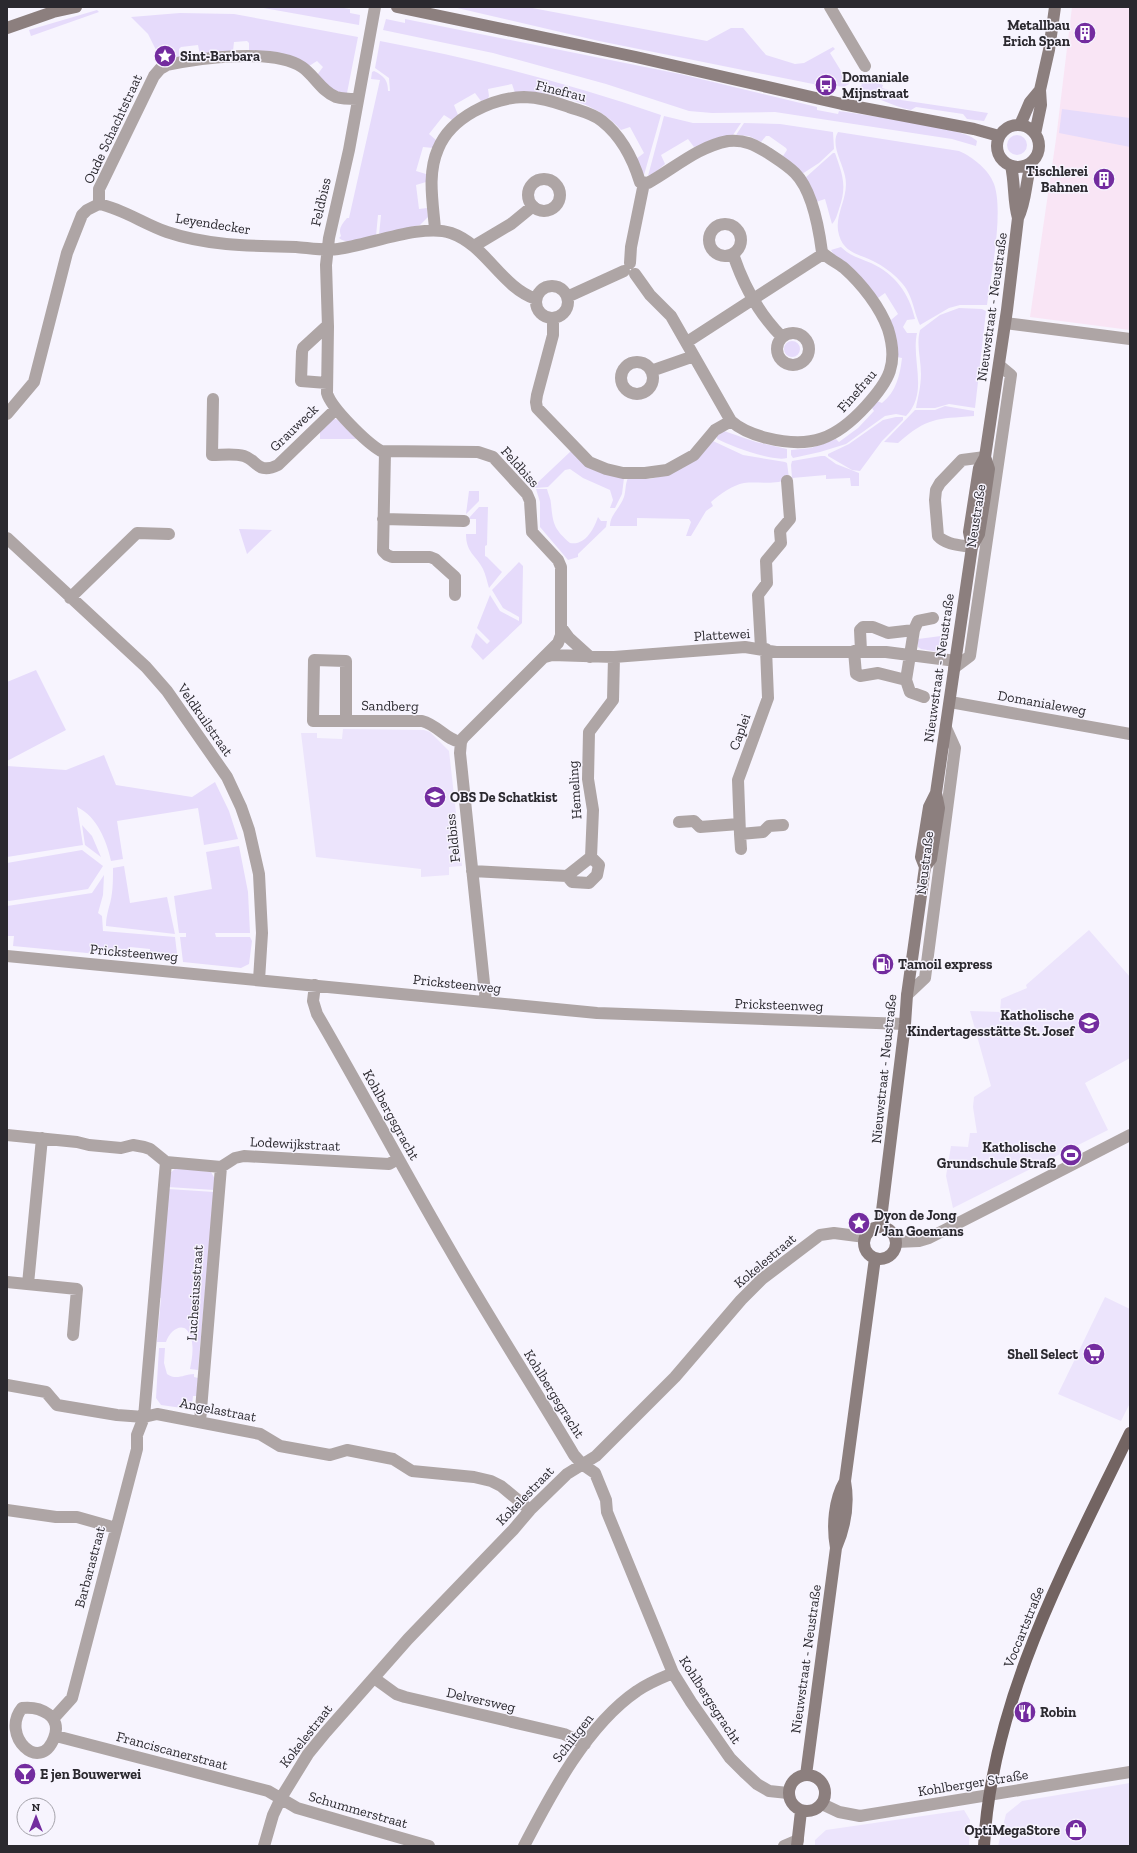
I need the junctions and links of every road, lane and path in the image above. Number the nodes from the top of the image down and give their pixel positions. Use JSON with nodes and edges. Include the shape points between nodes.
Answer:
{"nodes":[{"id":1,"x":76,"y":7,"type":"edge"},
{"id":2,"x":375,"y":7,"type":"edge"},
{"id":3,"x":397,"y":7,"type":"edge"},
{"id":4,"x":830,"y":7,"type":"edge"},
{"id":5,"x":1055,"y":7,"type":"edge"},
{"id":6,"x":7,"y":28,"type":"edge"},
{"id":7,"x":865,"y":66,"type":"dead end"},
{"id":8,"x":1040,"y":90,"type":"junction"},
{"id":9,"x":358,"y":99,"type":"junction"},
{"id":10,"x":1020,"y":125,"type":"junction"},
{"id":11,"x":1035,"y":134,"type":"junction"},
{"id":12,"x":999,"y":136,"type":"junction"},
{"id":13,"x":1032,"y":162,"type":"junction"},
{"id":14,"x":1011,"y":166,"type":"junction"},
{"id":15,"x":644,"y":182,"type":"junction"},
{"id":16,"x":99,"y":204,"type":"junction"},
{"id":17,"x":533,"y":206,"type":"dead end"},
{"id":18,"x":1018,"y":218,"type":"junction"},
{"id":19,"x":435,"y":230,"type":"junction"},
{"id":20,"x":474,"y":246,"type":"junction"},
{"id":21,"x":328,"y":248,"type":"junction"},
{"id":22,"x":732,"y":254,"type":"dead end"},
{"id":23,"x":823,"y":254,"type":"junction"},
{"id":24,"x":630,"y":269,"type":"junction"},
{"id":25,"x":566,"y":297,"type":"junction"},
{"id":26,"x":536,"y":299,"type":"junction"},
{"id":27,"x":754,"y":299,"type":"junction"},
{"id":28,"x":553,"y":318,"type":"junction"},
{"id":29,"x":1005,"y":323,"type":"junction"},
{"id":30,"x":328,"y":325,"type":"junction"},
{"id":31,"x":782,"y":337,"type":"dead end"},
{"id":32,"x":1130,"y":339,"type":"edge"},
{"id":33,"x":686,"y":342,"type":"junction"},
{"id":34,"x":694,"y":356,"type":"junction"},
{"id":35,"x":999,"y":365,"type":"junction"},
{"id":36,"x":651,"y":371,"type":"dead end"},
{"id":37,"x":327,"y":383,"type":"junction"},
{"id":38,"x":213,"y":399,"type":"dead end"},
{"id":39,"x":336,"y":409,"type":"junction"},
{"id":40,"x":7,"y":414,"type":"edge"},
{"id":41,"x":731,"y":421,"type":"junction"},
{"id":42,"x":385,"y":452,"type":"junction"},
{"id":43,"x":985,"y":457,"type":"junction"},
{"id":44,"x":788,"y":482,"type":"dead end"},
{"id":45,"x":383,"y":520,"type":"junction"},
{"id":46,"x":464,"y":521,"type":"dead end"},
{"id":47,"x":169,"y":534,"type":"dead end"},
{"id":48,"x":7,"y":538,"type":"edge"},
{"id":49,"x":972,"y":547,"type":"junction"},
{"id":50,"x":455,"y":595,"type":"dead end"},
{"id":51,"x":70,"y":598,"type":"junction"},
{"id":52,"x":933,"y":618,"type":"dead end"},
{"id":53,"x":561,"y":627,"type":"junction"},
{"id":54,"x":914,"y":630,"type":"junction"},
{"id":55,"x":763,"y":649,"type":"junction"},
{"id":56,"x":857,"y":651,"type":"junction"},
{"id":57,"x":910,"y":654,"type":"junction"},
{"id":58,"x":545,"y":657,"type":"junction"},
{"id":59,"x":590,"y":657,"type":"junction"},
{"id":60,"x":614,"y":657,"type":"junction"},
{"id":61,"x":955,"y":665,"type":"junction"},
{"id":62,"x":906,"y":680,"type":"junction"},
{"id":63,"x":924,"y":697,"type":"dead end"},
{"id":64,"x":950,"y":702,"type":"junction"},
{"id":65,"x":346,"y":720,"type":"junction"},
{"id":66,"x":946,"y":728,"type":"junction"},
{"id":67,"x":1130,"y":734,"type":"edge"},
{"id":68,"x":461,"y":742,"type":"junction"},
{"id":69,"x":679,"y":822,"type":"dead end"},
{"id":70,"x":783,"y":825,"type":"dead end"},
{"id":71,"x":740,"y":829,"type":"junction"},
{"id":72,"x":741,"y":849,"type":"dead end"},
{"id":73,"x":591,"y":857,"type":"junction"},
{"id":74,"x":472,"y":871,"type":"junction"},
{"id":75,"x":567,"y":876,"type":"junction"},
{"id":76,"x":7,"y":956,"type":"edge"},
{"id":77,"x":259,"y":980,"type":"junction"},
{"id":78,"x":315,"y":985,"type":"junction"},
{"id":79,"x":907,"y":995,"type":"junction"},
{"id":80,"x":486,"y":1002,"type":"junction"},
{"id":81,"x":905,"y":1024,"type":"junction"},
{"id":82,"x":7,"y":1135,"type":"edge"},
{"id":83,"x":1130,"y":1135,"type":"edge"},
{"id":84,"x":42,"y":1138,"type":"junction"},
{"id":85,"x":398,"y":1159,"type":"junction"},
{"id":86,"x":166,"y":1162,"type":"junction"},
{"id":87,"x":221,"y":1167,"type":"junction"},
{"id":88,"x":880,"y":1227,"type":"junction"},
{"id":89,"x":865,"y":1237,"type":"junction"},
{"id":90,"x":896,"y":1242,"type":"junction"},
{"id":91,"x":875,"y":1258,"type":"junction"},
{"id":92,"x":7,"y":1282,"type":"edge"},
{"id":93,"x":28,"y":1284,"type":"junction"},
{"id":94,"x":72,"y":1335,"type":"dead end"},
{"id":95,"x":7,"y":1385,"type":"edge"},
{"id":96,"x":144,"y":1417,"type":"junction"},
{"id":97,"x":200,"y":1422,"type":"junction"},
{"id":98,"x":1130,"y":1432,"type":"edge"},
{"id":99,"x":582,"y":1464,"type":"junction"},
{"id":100,"x":7,"y":1510,"type":"edge"},
{"id":101,"x":530,"y":1510,"type":"junction"},
{"id":102,"x":116,"y":1528,"type":"junction"},
{"id":103,"x":673,"y":1673,"type":"junction"},
{"id":104,"x":374,"y":1678,"type":"junction"},
{"id":105,"x":53,"y":1719,"type":"junction"},
{"id":106,"x":8,"y":1723,"type":"edge"},
{"id":107,"x":56,"y":1736,"type":"junction"},
{"id":108,"x":8,"y":1742,"type":"edge"},
{"id":109,"x":585,"y":1744,"type":"junction"},
{"id":110,"x":1130,"y":1772,"type":"edge"},
{"id":111,"x":806,"y":1775,"type":"junction"},
{"id":112,"x":788,"y":1793,"type":"junction"},
{"id":113,"x":989,"y":1796,"type":"junction"},
{"id":114,"x":281,"y":1798,"type":"junction"},
{"id":115,"x":822,"y":1804,"type":"junction"},
{"id":116,"x":801,"y":1811,"type":"junction"},
{"id":117,"x":798,"y":1843,"type":"edge"},
{"id":118,"x":264,"y":1846,"type":"edge"},
{"id":119,"x":429,"y":1846,"type":"edge"},
{"id":120,"x":524,"y":1846,"type":"edge"},
{"id":121,"x":784,"y":1846,"type":"edge"},
{"id":122,"x":984,"y":1846,"type":"edge"}],
"edges":[{"from":1,"to":6,"type":"street"},
{"from":2,"to":9,"type":"street","name":"Feldbiss"},
{"from":3,"to":12,"type":"street"},
{"from":4,"to":7,"type":"street"},
{"from":5,"to":8,"type":"street"},
{"from":8,"to":10,"type":"street","via":[[1030,102]]},
{"from":8,"to":11,"type":"street","via":[[1041,105]]},
{"from":9,"to":16,"type":"street","name":"Oude Schachtstraat","via":[[335,97],[302,68],[280,59],[256,56],[167,65],[154,76],[105,176],[99,189]]},
{"from":9,"to":21,"type":"street","name":"Feldbiss","via":[[349,150],[330,227]]},
{"from":10,"to":11,"type":"street"},
{"from":10,"to":12,"type":"street","via":[[1006,128]]},
{"from":11,"to":13,"type":"street","via":[[1039,150]]},
{"from":12,"to":14,"type":"street","via":[[998,152]]},
{"from":13,"to":14,"type":"street","via":[[1022,166]]},
{"from":13,"to":18,"type":"street","name":"Nieuwstraat - Neustraße","via":[[1024,207]]},
{"from":14,"to":18,"type":"street"},
{"from":15,"to":19,"type":"street","name":"Finefrau","via":[[640,182],[623,144],[613,131],[591,114],[537,98],[515,98],[483,106],[460,119],[438,148],[431,177]]},
{"from":15,"to":23,"type":"street","via":[[648,183],[700,150],[728,141],[752,143],[790,169],[800,180],[809,198]]},
{"from":15,"to":24,"type":"street","via":[[631,247]]},
{"from":16,"to":21,"type":"street","name":"Leyendecker","via":[[145,224],[189,238],[243,245]]},
{"from":16,"to":40,"type":"street","name":"Oude Schachtstraat","via":[[82,215],[71,240],[34,382]]},
{"from":17,"to":20,"type":"street","via":[[511,224]]},
{"from":18,"to":29,"type":"street","name":"Nieuwstraat - Neustraße"},
{"from":19,"to":20,"type":"street","via":[[451,233]]},
{"from":19,"to":21,"type":"street","via":[[421,230],[336,249]]},
{"from":20,"to":26,"type":"street","via":[[522,293]]},
{"from":21,"to":30,"type":"street","name":"Feldbiss"},
{"from":22,"to":27,"type":"street","via":[[740,276]]},
{"from":23,"to":27,"type":"street"},
{"from":23,"to":41,"type":"street","name":"Finefrau","via":[[850,274],[868,294],[887,327],[892,359],[884,386],[845,427],[821,440],[789,443],[758,435]]},
{"from":24,"to":25,"type":"street"},
{"from":24,"to":33,"type":"street","via":[[650,295],[671,316]]},
{"from":25,"to":26,"type":"street","via":[[561,289],[550,286],[540,291]]},
{"from":25,"to":28,"type":"street","via":[[566,310]]},
{"from":26,"to":28,"type":"street","via":[[536,308],[539,312],[543,316]]},
{"from":27,"to":31,"type":"street","via":[[769,324]]},
{"from":27,"to":33,"type":"street"},
{"from":28,"to":41,"type":"street","via":[[553,335],[536,402],[537,408],[589,462],[623,473],[667,470],[694,455],[715,430]]},
{"from":29,"to":32,"type":"street"},
{"from":29,"to":35,"type":"street","name":"Nieuwstraat - Neustraße"},
{"from":30,"to":37,"type":"street","name":"Feldbiss"},
{"from":30,"to":37,"type":"street","via":[[303,348],[301,381]]},
{"from":33,"to":34,"type":"street"},
{"from":34,"to":36,"type":"street"},
{"from":34,"to":41,"type":"street"},
{"from":35,"to":43,"type":"street","name":"Nieuwstraat - Neustraße"},
{"from":35,"to":61,"type":"street","name":"Neustraße","via":[[1011,375],[993,510],[970,656]]},
{"from":37,"to":39,"type":"street","name":"Feldbiss","via":[[329,399]]},
{"from":38,"to":39,"type":"street","name":"Grauweck","via":[[212,455],[245,456],[260,468],[278,465]]},
{"from":39,"to":42,"type":"street","name":"Feldbiss","via":[[372,445]]},
{"from":42,"to":45,"type":"street"},
{"from":42,"to":53,"type":"street","name":"Feldbiss","via":[[478,452],[493,457],[527,494],[530,501],[532,532],[560,563]]},
{"from":43,"to":49,"type":"street","name":"Neustraße","via":[[989,469],[979,534]]},
{"from":43,"to":49,"type":"street","via":[[962,460],[936,490],[938,536],[949,543]]},
{"from":44,"to":55,"type":"street","name":"Caplei","via":[[790,519],[780,531],[781,543],[766,561],[767,583],[758,595]]},
{"from":45,"to":46,"type":"street"},
{"from":45,"to":50,"type":"street","via":[[384,552],[392,557],[435,559],[455,577]]},
{"from":47,"to":51,"type":"street","via":[[137,533]]},
{"from":48,"to":51,"type":"street","name":"Veldkuilstraat"},
{"from":49,"to":61,"type":"street","name":"Nieuwstraat - Neustraße"},
{"from":51,"to":77,"type":"street","name":"Veldkuilstraat","via":[[146,667],[167,691],[227,777],[249,830],[259,874],[262,933]]},
{"from":52,"to":54,"type":"street","via":[[918,621]]},
{"from":53,"to":58,"type":"street","name":"Feldbiss","via":[[558,643]]},
{"from":53,"to":59,"type":"street"},
{"from":54,"to":56,"type":"street","via":[[888,633],[872,627],[863,627],[860,630]]},
{"from":54,"to":57,"type":"street"},
{"from":55,"to":56,"type":"street","name":"Plattewei","via":[[776,652]]},
{"from":55,"to":60,"type":"street","name":"Plattewei","via":[[745,647]]},
{"from":55,"to":71,"type":"street","name":"Caplei","via":[[768,698],[738,780]]},
{"from":56,"to":57,"type":"street","name":"Plattewei"},
{"from":56,"to":62,"type":"street","via":[[856,674],[860,676],[878,673]]},
{"from":57,"to":61,"type":"street","name":"Plattewei"},
{"from":57,"to":62,"type":"street"},
{"from":58,"to":59,"type":"street","name":"Plattewei"},
{"from":58,"to":68,"type":"street","name":"Feldbiss"},
{"from":59,"to":60,"type":"street","name":"Plattewei"},
{"from":60,"to":73,"type":"street","name":"Hemeling","via":[[613,700],[589,732],[588,779],[593,810]]},
{"from":61,"to":64,"type":"street","name":"Nieuwstraat - Neustraße"},
{"from":62,"to":63,"type":"street","via":[[910,692]]},
{"from":64,"to":66,"type":"street","name":"Nieuwstraat - Neustraße"},
{"from":64,"to":67,"type":"street","name":"Domanialeweg"},
{"from":65,"to":65,"type":"street","name":"Sandberg","via":[[346,661],[314,660],[313,721]]},
{"from":65,"to":68,"type":"street","name":"Sandberg","via":[[422,721],[434,725],[453,741]]},
{"from":66,"to":79,"type":"street","name":"Nieuwstraat - Neustraße","via":[[936,793],[929,807],[922,850],[921,857],[925,866]]},
{"from":66,"to":79,"type":"street","name":"Neustraße","via":[[955,748],[925,978]]},
{"from":68,"to":74,"type":"street","name":"Feldbiss"},
{"from":69,"to":71,"type":"street","via":[[694,821],[700,826]]},
{"from":70,"to":71,"type":"street","via":[[769,826],[763,832]]},
{"from":71,"to":72,"type":"street","name":"Caplei"},
{"from":73,"to":75,"type":"street"},
{"from":73,"to":75,"type":"street","name":"Hemeling","via":[[598,865],[597,875],[589,883],[572,882]]},
{"from":74,"to":75,"type":"street","name":"Hemeling"},
{"from":74,"to":80,"type":"street","name":"Feldbiss"},
{"from":76,"to":77,"type":"street","name":"Pricksteenweg"},
{"from":77,"to":78,"type":"street","name":"Pricksteenweg"},
{"from":78,"to":80,"type":"street","name":"Pricksteenweg"},
{"from":78,"to":85,"type":"street","name":"Kohlbergsgracht","via":[[313,1001],[317,1014]]},
{"from":79,"to":81,"type":"street","name":"Nieuwstraat - Neustraße"},
{"from":80,"to":81,"type":"street","name":"Pricksteenweg","via":[[597,1013]]},
{"from":81,"to":88,"type":"street","name":"Nieuwstraat - Neustraße"},
{"from":82,"to":84,"type":"street"},
{"from":83,"to":90,"type":"street","via":[[929,1238]]},
{"from":84,"to":86,"type":"street","via":[[120,1148],[133,1145],[144,1147]]},
{"from":84,"to":93,"type":"street"},
{"from":85,"to":87,"type":"street","name":"Lodewijkstraat","via":[[389,1164],[244,1156],[235,1158]]},
{"from":85,"to":99,"type":"street","name":"Kohlbergsgracht","via":[[504,1342]]},
{"from":86,"to":87,"type":"street"},
{"from":86,"to":96,"type":"street"},
{"from":87,"to":97,"type":"street","name":"Luchesiusstraat"},
{"from":88,"to":89,"type":"street","via":[[870,1231]]},
{"from":88,"to":90,"type":"street","via":[[890,1231]]},
{"from":89,"to":91,"type":"street","via":[[865,1249]]},
{"from":89,"to":99,"type":"street","name":"Kokelestraat","via":[[834,1233],[820,1235],[762,1279],[675,1377],[596,1456]]},
{"from":90,"to":91,"type":"street","via":[[889,1256]]},
{"from":91,"to":111,"type":"street","name":"Nieuwstraat - Neustraße","via":[[845,1481],[848,1494],[842,1533],[836,1548]]},
{"from":92,"to":93,"type":"street"},
{"from":93,"to":94,"type":"street","via":[[76,1289]]},
{"from":95,"to":96,"type":"street","name":"Angelastraat","via":[[46,1392],[57,1405]]},
{"from":96,"to":97,"type":"street","name":"Angelastraat","via":[[157,1414]]},
{"from":96,"to":102,"type":"street","name":"Barbarastraat","via":[[137,1435],[137,1449]]},
{"from":97,"to":101,"type":"street","name":"Angelastraat","via":[[260,1434],[280,1446],[330,1455],[347,1450],[393,1459],[412,1471],[490,1481],[501,1486]]},
{"from":98,"to":113,"type":"main road","name":"Voccartstraße","via":[[1058,1584],[1026,1659],[1011,1705]]},
{"from":99,"to":101,"type":"street","name":"Kokelestraat","via":[[567,1474]]},
{"from":99,"to":103,"type":"street","name":"Kohlbergsgracht","via":[[595,1473],[606,1500],[607,1512]]},
{"from":100,"to":102,"type":"street","via":[[77,1518]]},
{"from":101,"to":104,"type":"street","name":"Kokelestraat"},
{"from":102,"to":105,"type":"street","name":"Barbarastraat","via":[[72,1698]]},
{"from":103,"to":109,"type":"street","name":"Schiltgen","via":[[637,1691],[619,1706]]},
{"from":103,"to":112,"type":"street","name":"Kohlbergsgracht","via":[[730,1758],[757,1784],[769,1790]]},
{"from":104,"to":109,"type":"street","name":"Delversweg","via":[[396,1694],[405,1697],[556,1732]]},
{"from":104,"to":114,"type":"street","name":"Kokelestraat","via":[[308,1754]]},
{"from":105,"to":106,"type":"street","via":[[43,1710],[29,1707],[16,1712]]},
{"from":105,"to":107,"type":"street"},
{"from":106,"to":108,"type":"street"},
{"from":107,"to":108,"type":"street","via":[[49,1747],[39,1753],[20,1750]]},
{"from":107,"to":114,"type":"street","name":"Franciscanerstraat","via":[[268,1791]]},
{"from":109,"to":120,"type":"street","name":"Schiltgen","via":[[560,1779]]},
{"from":110,"to":113,"type":"street","name":"Kohlberger Straße"},
{"from":111,"to":112,"type":"street","via":[[801,1775],[793,1781]]},
{"from":111,"to":115,"type":"street","via":[[817,1777],[824,1786],[825,1798]]},
{"from":112,"to":116,"type":"street","via":[[792,1805]]},
{"from":113,"to":115,"type":"street","name":"Kohlberger Straße","via":[[860,1816],[839,1812]]},
{"from":113,"to":122,"type":"main road","name":"Voccartstraße"},
{"from":114,"to":118,"type":"street","name":"Kokelestraat"},
{"from":114,"to":119,"type":"street","name":"Schummerstraat","via":[[297,1808]]},
{"from":115,"to":116,"type":"street","via":[[816,1810]]},
{"from":116,"to":117,"type":"street"},
{"from":117,"to":121,"type":"street"}]}
